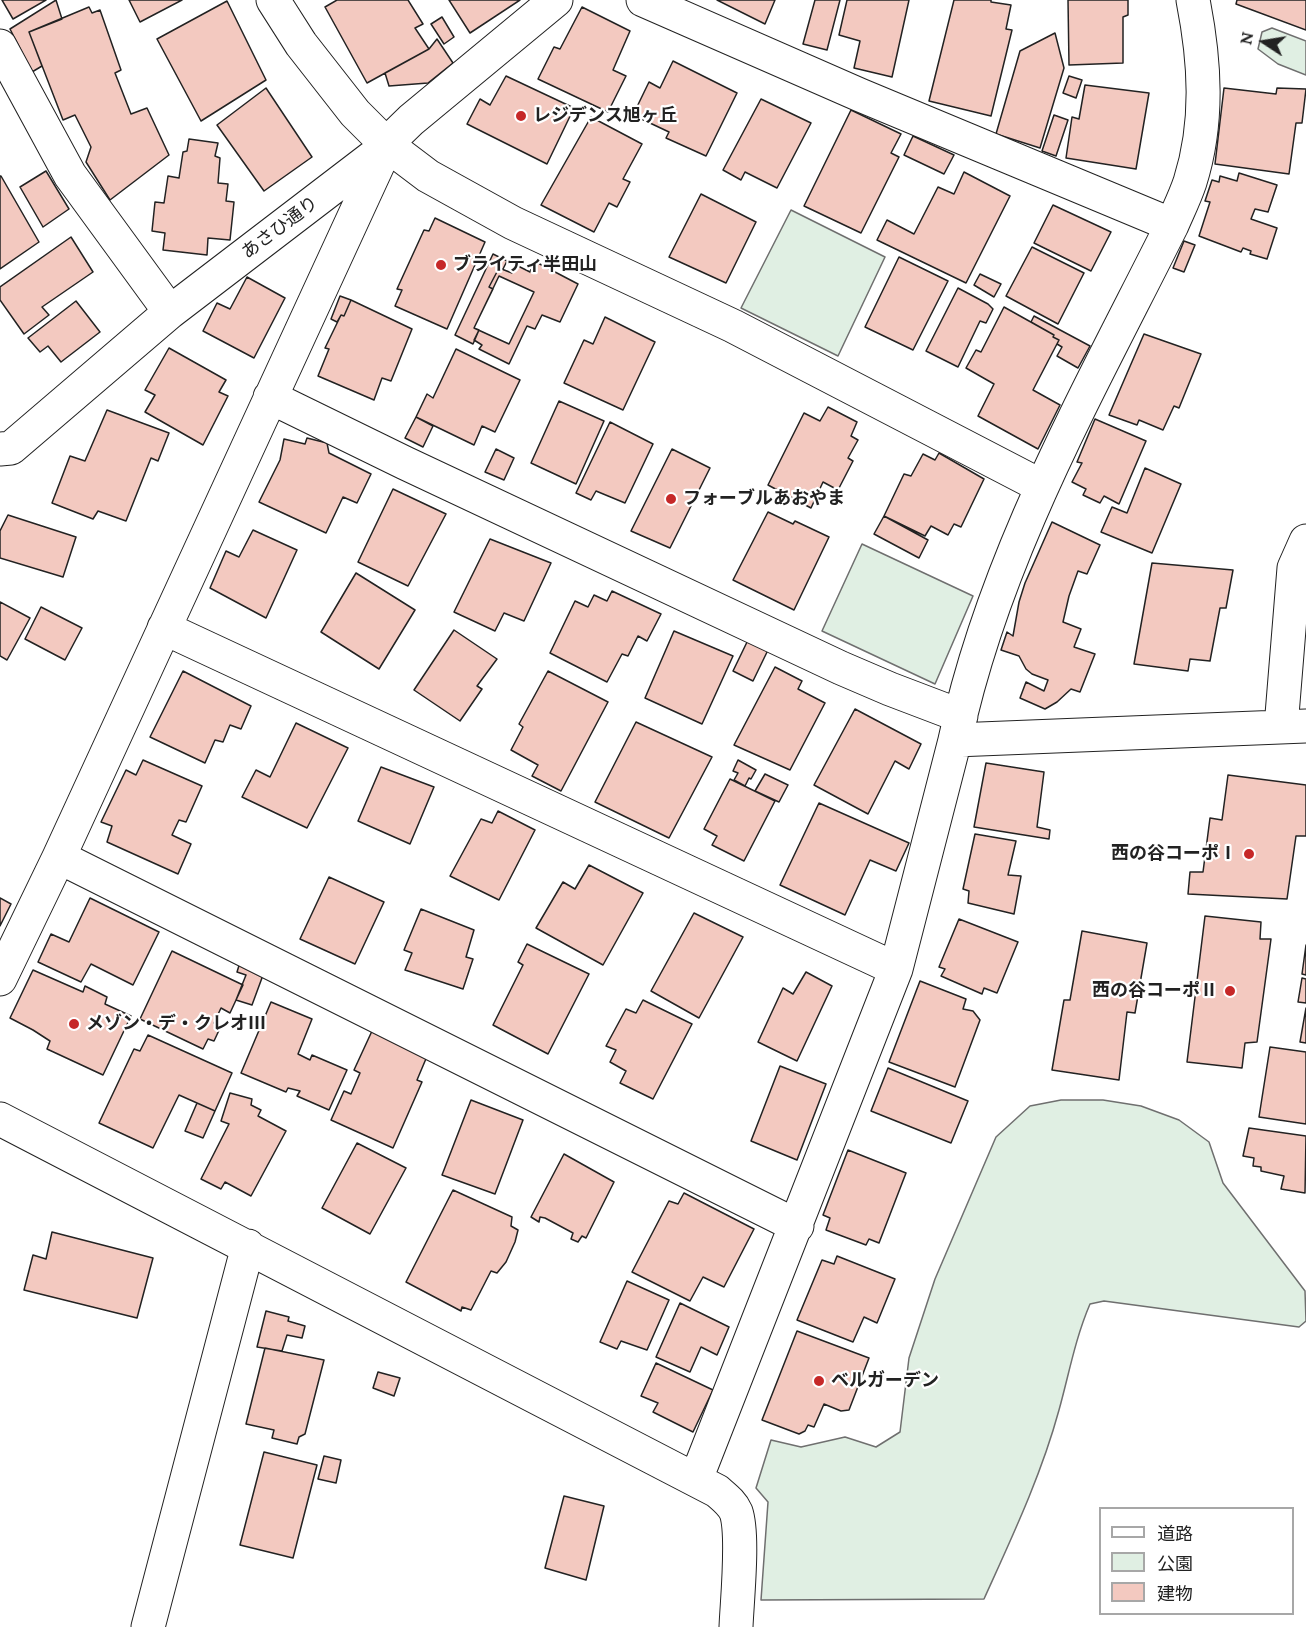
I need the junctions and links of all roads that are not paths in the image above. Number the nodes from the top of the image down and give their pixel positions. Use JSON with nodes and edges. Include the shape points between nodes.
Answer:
{"nodes":[{"id":1,"x":273,"y":0,"type":"edge"},
{"id":2,"x":556,"y":0,"type":"edge"},
{"id":3,"x":643,"y":0,"type":"edge"},
{"id":4,"x":1194,"y":0,"type":"edge"},
{"id":5,"x":0,"y":46,"type":"edge"},
{"id":6,"x":387,"y":145,"type":"junction"},
{"id":7,"x":1172,"y":225,"type":"junction"},
{"id":8,"x":171,"y":312,"type":"junction"},
{"id":9,"x":270,"y":397,"type":"junction"},
{"id":10,"x":0,"y":449,"type":"edge"},
{"id":11,"x":1041,"y":486,"type":"junction"},
{"id":12,"x":1306,"y":541,"type":"edge"},
{"id":13,"x":164,"y":628,"type":"junction"},
{"id":14,"x":1294,"y":727,"type":"edge"},
{"id":15,"x":958,"y":728,"type":"junction"},
{"id":16,"x":59,"y":857,"type":"junction"},
{"id":17,"x":896,"y":969,"type":"junction"},
{"id":18,"x":0,"y":979,"type":"edge"},
{"id":19,"x":0,"y":1119,"type":"edge"},
{"id":20,"x":797,"y":1226,"type":"junction"},
{"id":21,"x":248,"y":1246,"type":"junction"},
{"id":22,"x":696,"y":1479,"type":"junction"},
{"id":23,"x":148,"y":1627,"type":"edge"},
{"id":24,"x":736,"y":1627,"type":"edge"}],
"edges":[{"from":1,"to":6,"type":"street","via":[[301,44],[355,113]]},
{"from":2,"to":6,"type":"street","name":"あさひ通り","via":[[411,120]]},
{"from":3,"to":7,"type":"street"},
{"from":4,"to":7,"type":"street","via":[[1204,70],[1203,115],[1189,183]]},
{"from":5,"to":8,"type":"street","via":[[70,175]]},
{"from":6,"to":8,"type":"street","name":"あさひ通り"},
{"from":6,"to":9,"type":"street"},
{"from":6,"to":11,"type":"street","via":[[428,176],[513,223],[733,326]]},
{"from":7,"to":11,"type":"street"},
{"from":8,"to":10,"type":"street","name":"あさひ通り","via":[[11,448]]},
{"from":9,"to":13,"type":"street"},
{"from":9,"to":15,"type":"street","via":[[890,689]]},
{"from":11,"to":15,"type":"street","via":[[992,614]]},
{"from":12,"to":14,"type":"street","via":[[1294,568]]},
{"from":13,"to":16,"type":"street"},
{"from":13,"to":17,"type":"street"},
{"from":14,"to":15,"type":"street"},
{"from":15,"to":17,"type":"street"},
{"from":16,"to":18,"type":"street"},
{"from":16,"to":20,"type":"street"},
{"from":17,"to":20,"type":"street"},
{"from":19,"to":21,"type":"street"},
{"from":20,"to":22,"type":"street"},
{"from":21,"to":22,"type":"street"},
{"from":21,"to":23,"type":"street"},
{"from":22,"to":24,"type":"street","via":[[731,1502],[737,1514]]}]}
